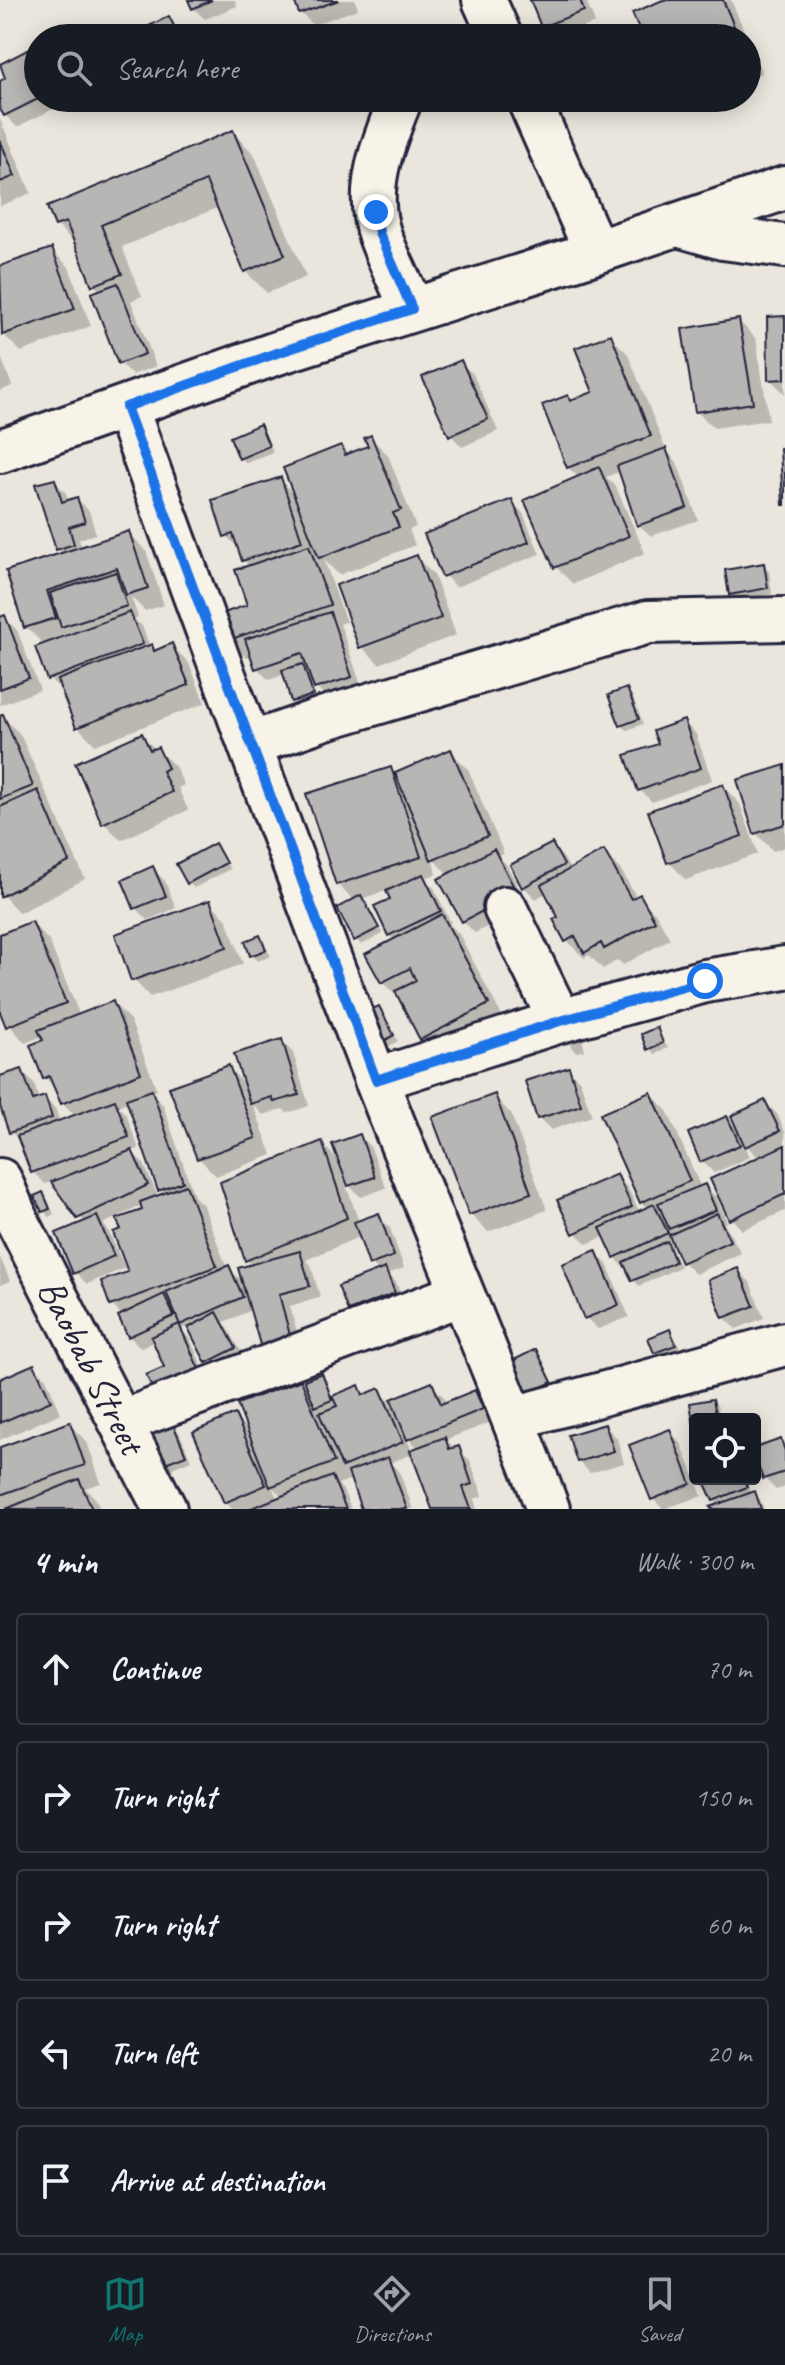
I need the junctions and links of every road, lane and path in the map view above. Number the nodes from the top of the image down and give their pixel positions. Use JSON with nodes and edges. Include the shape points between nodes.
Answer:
{"nodes":[{"id":1,"x":484,"y":0,"type":"edge"},
{"id":2,"x":495,"y":24,"type":"edge"},
{"id":3,"x":396,"y":112,"type":"edge"},
{"id":4,"x":534,"y":112,"type":"edge"},
{"id":5,"x":785,"y":188,"type":"edge"},
{"id":6,"x":678,"y":225,"type":"junction"},
{"id":7,"x":785,"y":246,"type":"edge"},
{"id":8,"x":596,"y":252,"type":"junction"},
{"id":9,"x":412,"y":309,"type":"junction"},
{"id":10,"x":126,"y":407,"type":"junction"},
{"id":11,"x":0,"y":451,"type":"edge"},
{"id":12,"x":785,"y":619,"type":"edge"},
{"id":13,"x":251,"y":744,"type":"junction"},
{"id":14,"x":505,"y":908,"type":"dead end"},
{"id":15,"x":785,"y":968,"type":"edge"},
{"id":16,"x":560,"y":1021,"type":"junction"},
{"id":17,"x":376,"y":1080,"type":"junction"},
{"id":18,"x":0,"y":1180,"type":"edge"},
{"id":19,"x":461,"y":1294,"type":"junction"},
{"id":20,"x":785,"y":1344,"type":"edge"},
{"id":21,"x":514,"y":1418,"type":"junction"},
{"id":22,"x":121,"y":1422,"type":"junction"},
{"id":23,"x":165,"y":1509,"type":"edge"},
{"id":24,"x":548,"y":1509,"type":"edge"}],
"edges":[{"from":1,"to":2,"type":"street"},
{"from":3,"to":9,"type":"street","via":[[378,159],[376,212],[379,233]]},
{"from":4,"to":8,"type":"street"},
{"from":5,"to":6,"type":"street"},
{"from":6,"to":7,"type":"street","via":[[723,238]]},
{"from":6,"to":8,"type":"street"},
{"from":8,"to":9,"type":"street"},
{"from":9,"to":10,"type":"street"},
{"from":10,"to":11,"type":"street"},
{"from":10,"to":13,"type":"street"},
{"from":12,"to":13,"type":"street","via":[[648,622]]},
{"from":13,"to":17,"type":"street"},
{"from":14,"to":16,"type":"street"},
{"from":15,"to":16,"type":"street","via":[[705,981]]},
{"from":16,"to":17,"type":"street"},
{"from":17,"to":19,"type":"street"},
{"from":18,"to":22,"type":"street","name":"Baobab Street"},
{"from":19,"to":21,"type":"street"},
{"from":19,"to":22,"type":"street"},
{"from":20,"to":21,"type":"street"},
{"from":21,"to":24,"type":"street"},
{"from":22,"to":23,"type":"street","name":"Baobab Street"}]}
